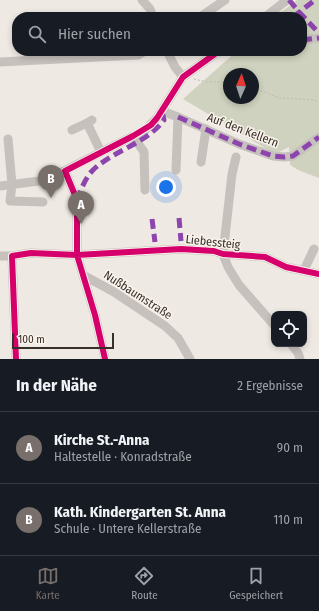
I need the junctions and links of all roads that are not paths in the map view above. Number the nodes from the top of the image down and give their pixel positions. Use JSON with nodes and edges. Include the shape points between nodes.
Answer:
{"nodes":[{"id":1,"x":142,"y":0,"type":"edge"},
{"id":2,"x":225,"y":0,"type":"edge"},
{"id":3,"x":282,"y":2,"type":"edge"},
{"id":4,"x":151,"y":12,"type":"edge"},
{"id":5,"x":207,"y":12,"type":"edge"},
{"id":6,"x":271,"y":12,"type":"edge"},
{"id":7,"x":319,"y":38,"type":"edge"},
{"id":8,"x":307,"y":39,"type":"edge"},
{"id":9,"x":104,"y":56,"type":"edge"},
{"id":10,"x":170,"y":56,"type":"edge"},
{"id":11,"x":212,"y":56,"type":"edge"},
{"id":12,"x":0,"y":62,"type":"edge"},
{"id":13,"x":184,"y":77,"type":"junction"},
{"id":14,"x":162,"y":111,"type":"junction"},
{"id":15,"x":178,"y":118,"type":"junction"},
{"id":16,"x":206,"y":129,"type":"junction"},
{"id":17,"x":72,"y":130,"type":"dead end"},
{"id":18,"x":133,"y":136,"type":"junction"},
{"id":19,"x":319,"y":136,"type":"edge"},
{"id":20,"x":8,"y":139,"type":"dead end"},
{"id":21,"x":101,"y":152,"type":"junction"},
{"id":22,"x":236,"y":157,"type":"dead end"},
{"id":23,"x":201,"y":162,"type":"dead end"},
{"id":24,"x":176,"y":170,"type":"dead end"},
{"id":25,"x":65,"y":171,"type":"junction"},
{"id":26,"x":12,"y":185,"type":"junction"},
{"id":27,"x":0,"y":186,"type":"edge"},
{"id":28,"x":145,"y":190,"type":"dead end"},
{"id":29,"x":0,"y":200,"type":"edge"},
{"id":30,"x":10,"y":201,"type":"junction"},
{"id":31,"x":43,"y":202,"type":"dead end"},
{"id":32,"x":314,"y":249,"type":"dead end"},
{"id":33,"x":223,"y":254,"type":"junction"},
{"id":34,"x":0,"y":256,"type":"edge"},
{"id":35,"x":12,"y":256,"type":"junction"},
{"id":36,"x":77,"y":256,"type":"junction"},
{"id":37,"x":304,"y":270,"type":"junction"},
{"id":38,"x":319,"y":274,"type":"edge"},
{"id":39,"x":83,"y":275,"type":"junction"},
{"id":40,"x":271,"y":322,"type":"edge"},
{"id":41,"x":293,"y":347,"type":"edge"},
{"id":42,"x":16,"y":359,"type":"edge"},
{"id":43,"x":105,"y":359,"type":"edge"},
{"id":44,"x":190,"y":359,"type":"edge"},
{"id":45,"x":300,"y":359,"type":"edge"}],
"edges":[{"from":1,"to":4,"type":"street"},
{"from":2,"to":5,"type":"street"},
{"from":3,"to":6,"type":"street"},
{"from":7,"to":8,"type":"street"},
{"from":9,"to":12,"type":"street"},
{"from":10,"to":13,"type":"street"},
{"from":11,"to":13,"type":"street"},
{"from":13,"to":14,"type":"street"},
{"from":14,"to":15,"type":"street","name":"Auf den Kellern"},
{"from":14,"to":18,"type":"street","via":[[151,125]]},
{"from":15,"to":16,"type":"street","name":"Auf den Kellern"},
{"from":15,"to":24,"type":"street"},
{"from":16,"to":19,"type":"street","name":"Auf den Kellern","via":[[239,144],[273,156],[284,157],[293,156]]},
{"from":16,"to":23,"type":"street"},
{"from":17,"to":21,"type":"street","via":[[90,122]]},
{"from":18,"to":21,"type":"street"},
{"from":18,"to":28,"type":"street","via":[[144,152]]},
{"from":20,"to":26,"type":"street"},
{"from":21,"to":25,"type":"street"},
{"from":22,"to":33,"type":"street"},
{"from":25,"to":26,"type":"street","via":[[39,181]]},
{"from":25,"to":36,"type":"street","via":[[76,200]]},
{"from":26,"to":27,"type":"street"},
{"from":26,"to":30,"type":"street"},
{"from":29,"to":30,"type":"street"},
{"from":30,"to":31,"type":"street"},
{"from":32,"to":37,"type":"street"},
{"from":33,"to":36,"type":"street","name":"Liebessteig","via":[[214,250],[180,249]]},
{"from":33,"to":37,"type":"street","name":"Liebessteig","via":[[265,257],[286,267]]},
{"from":33,"to":40,"type":"street","via":[[239,285]]},
{"from":34,"to":35,"type":"street","name":"Liebessteig"},
{"from":35,"to":36,"type":"street","name":"Liebessteig","via":[[31,253]]},
{"from":35,"to":42,"type":"street"},
{"from":36,"to":39,"type":"street"},
{"from":37,"to":38,"type":"street","name":"Liebessteig"},
{"from":39,"to":43,"type":"street"},
{"from":39,"to":44,"type":"street","name":"Nußbaumstraße","via":[[165,326],[178,338]]},
{"from":41,"to":45,"type":"street"}]}
